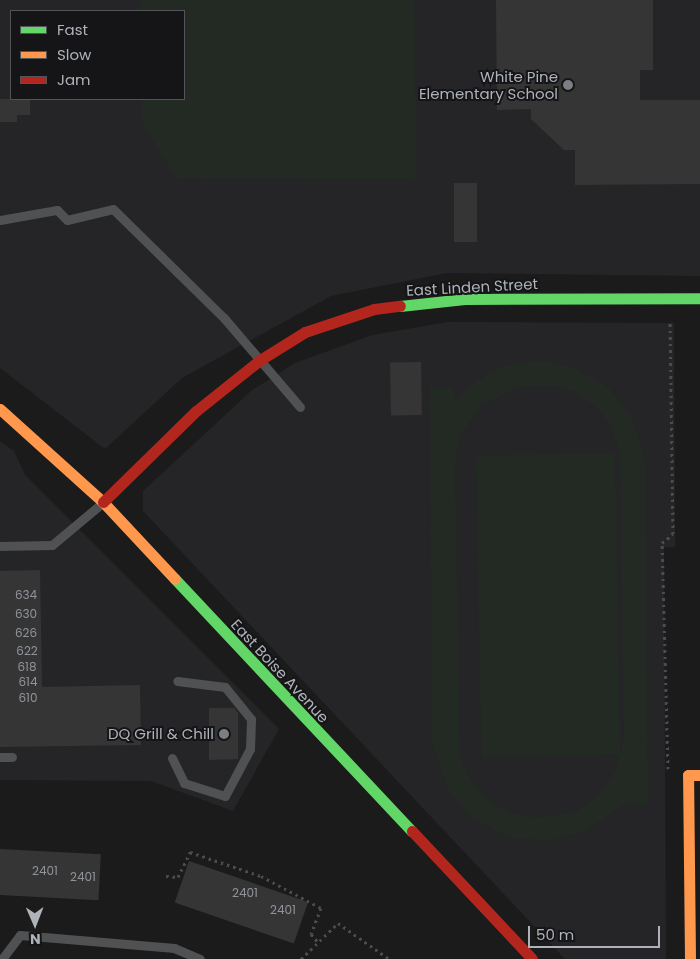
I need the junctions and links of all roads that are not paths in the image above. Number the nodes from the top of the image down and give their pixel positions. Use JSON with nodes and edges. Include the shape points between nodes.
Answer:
{"nodes":[{"id":1,"x":0,"y":220,"type":"edge"},
{"id":2,"x":700,"y":298,"type":"edge"},
{"id":3,"x":260,"y":360,"type":"junction"},
{"id":4,"x":300,"y":407,"type":"dead end"},
{"id":5,"x":0,"y":409,"type":"edge"},
{"id":6,"x":103,"y":502,"type":"junction"},
{"id":7,"x":0,"y":546,"type":"edge"},
{"id":8,"x":177,"y":681,"type":"dead end"},
{"id":9,"x":0,"y":757,"type":"edge"},
{"id":10,"x":12,"y":758,"type":"dead end"},
{"id":11,"x":172,"y":758,"type":"dead end"},
{"id":12,"x":694,"y":775,"type":"edge"},
{"id":13,"x":2,"y":959,"type":"edge"},
{"id":14,"x":200,"y":959,"type":"edge"},
{"id":15,"x":532,"y":959,"type":"edge"},
{"id":16,"x":690,"y":959,"type":"edge"}],
"edges":[{"from":1,"to":3,"type":"lane","via":[[58,210],[67,220],[113,209],[224,318]]},
{"from":2,"to":3,"type":"street","name":"East Linden Street","via":[[466,300],[402,305],[305,332]]},
{"from":3,"to":4,"type":"lane"},
{"from":3,"to":6,"type":"street","name":"East Linden Street","via":[[196,411]]},
{"from":5,"to":6,"type":"street","name":"East Boise Avenue"},
{"from":6,"to":7,"type":"lane","via":[[52,545]]},
{"from":6,"to":15,"type":"street","name":"East Boise Avenue"},
{"from":8,"to":11,"type":"lane","via":[[225,687],[251,719],[250,749],[225,796],[184,783]]},
{"from":9,"to":10,"type":"lane"},
{"from":12,"to":16,"type":"street"},
{"from":13,"to":14,"type":"lane","via":[[20,935],[174,948]]}]}
